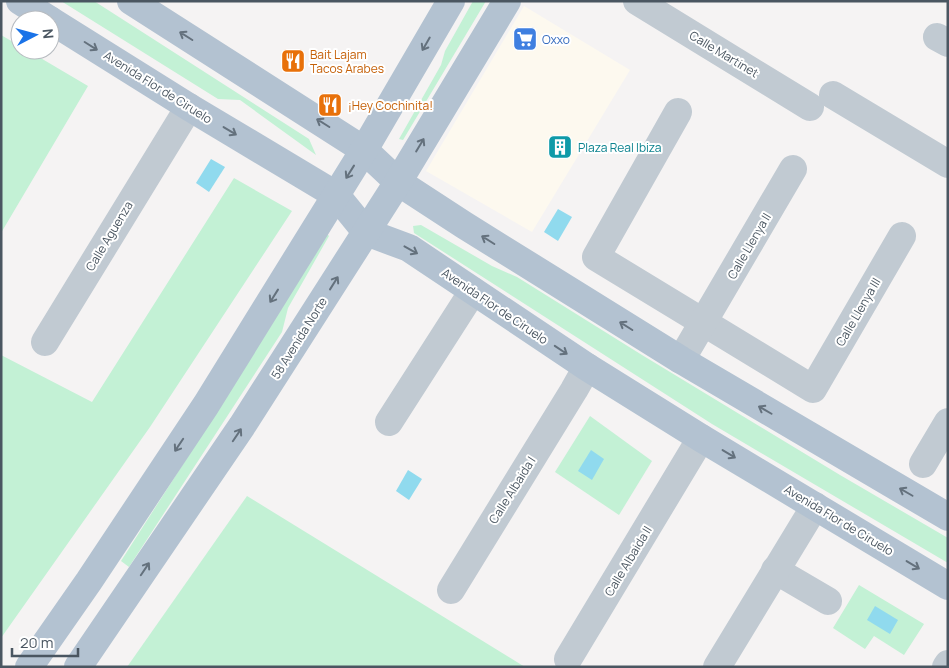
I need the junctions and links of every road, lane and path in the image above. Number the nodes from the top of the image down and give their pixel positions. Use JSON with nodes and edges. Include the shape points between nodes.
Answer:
{"nodes":[{"id":1,"x":20,"y":1,"type":"edge"},
{"id":2,"x":131,"y":1,"type":"edge"},
{"id":3,"x":451,"y":1,"type":"edge"},
{"id":4,"x":507,"y":1,"type":"edge"},
{"id":5,"x":637,"y":1,"type":"edge"},
{"id":6,"x":34,"y":10,"type":"edge"},
{"id":7,"x":60,"y":26,"type":"edge"},
{"id":8,"x":189,"y":107,"type":"junction"},
{"id":9,"x":678,"y":112,"type":"dead end"},
{"id":10,"x":364,"y":150,"type":"junction"},
{"id":11,"x":948,"y":164,"type":"edge"},
{"id":12,"x":793,"y":169,"type":"dead end"},
{"id":13,"x":398,"y":182,"type":"junction"},
{"id":14,"x":336,"y":195,"type":"junction"},
{"id":15,"x":366,"y":232,"type":"junction"},
{"id":16,"x":902,"y":236,"type":"dead end"},
{"id":17,"x":473,"y":291,"type":"junction"},
{"id":18,"x":700,"y":330,"type":"junction"},
{"id":19,"x":45,"y":342,"type":"dead end"},
{"id":20,"x":681,"y":360,"type":"junction"},
{"id":21,"x":587,"y":367,"type":"junction"},
{"id":22,"x":389,"y":422,"type":"dead end"},
{"id":23,"x":948,"y":422,"type":"edge"},
{"id":24,"x":702,"y":438,"type":"junction"},
{"id":25,"x":923,"y":464,"type":"dead end"},
{"id":26,"x":815,"y":506,"type":"junction"},
{"id":27,"x":948,"y":516,"type":"edge"},
{"id":28,"x":775,"y":570,"type":"junction"},
{"id":29,"x":89,"y":581,"type":"junction"},
{"id":30,"x":948,"y":586,"type":"edge"},
{"id":31,"x":451,"y":590,"type":"dead end"},
{"id":32,"x":828,"y":601,"type":"dead end"},
{"id":33,"x":122,"y":603,"type":"junction"},
{"id":34,"x":568,"y":659,"type":"dead end"},
{"id":35,"x":29,"y":667,"type":"edge"},
{"id":36,"x":78,"y":667,"type":"edge"},
{"id":37,"x":718,"y":667,"type":"edge"}],
"edges":[{"from":1,"to":6,"type":"main road","name":"Avenida Flor de Ciruelo"},
{"from":10,"to":2,"type":"main road","one_way":true},
{"from":3,"to":10,"type":"main road","one_way":true},
{"from":13,"to":4,"type":"main road","name":"58 Avenida Norte","one_way":true},
{"from":5,"to":11,"type":"street","name":"Calle Martinet","via":[[822,101]]},
{"from":7,"to":8,"type":"main road","name":"Avenida Flor de Ciruelo","one_way":true},
{"from":8,"to":14,"type":"main road","name":"Avenida Flor de Ciruelo","one_way":true},
{"from":8,"to":19,"type":"street","name":"Calle Aguenza"},
{"from":9,"to":18,"type":"street","via":[[596,257]]},
{"from":10,"to":13,"type":"main road"},
{"from":10,"to":14,"type":"main road","one_way":true},
{"from":12,"to":18,"type":"street","name":"Calle Llenya II"},
{"from":13,"to":15,"type":"main road","name":"58 Avenida Norte"},
{"from":20,"to":13,"type":"main road","one_way":true},
{"from":14,"to":15,"type":"main road","name":"Avenida Flor de Ciruelo"},
{"from":14,"to":29,"type":"main road","one_way":true,"via":[[206,405]]},
{"from":15,"to":17,"type":"main road","name":"Avenida Flor de Ciruelo","one_way":true,"via":[[409,248]]},
{"from":33,"to":15,"type":"main road","name":"58 Avenida Norte","one_way":true,"via":[[242,426]]},
{"from":16,"to":18,"type":"street","name":"Calle Llenya III","via":[[814,389]]},
{"from":17,"to":21,"type":"main road","name":"Avenida Flor de Ciruelo","one_way":true},
{"from":17,"to":22,"type":"street"},
{"from":18,"to":20,"type":"street","name":"Calle Llenya II"},
{"from":27,"to":20,"type":"main road","one_way":true},
{"from":21,"to":24,"type":"main road","name":"Avenida Flor de Ciruelo"},
{"from":21,"to":31,"type":"street","name":"Calle Albaida I"},
{"from":23,"to":25,"type":"street"},
{"from":24,"to":26,"type":"main road","name":"Avenida Flor de Ciruelo","one_way":true},
{"from":24,"to":34,"type":"street","name":"Calle Albaida II"},
{"from":26,"to":28,"type":"street"},
{"from":26,"to":30,"type":"main road","name":"Avenida Flor de Ciruelo","one_way":true},
{"from":28,"to":32,"type":"street"},
{"from":28,"to":37,"type":"street"},
{"from":29,"to":33,"type":"main road"},
{"from":29,"to":35,"type":"main road"},
{"from":33,"to":36,"type":"main road","name":"58 Avenida Norte"}]}
